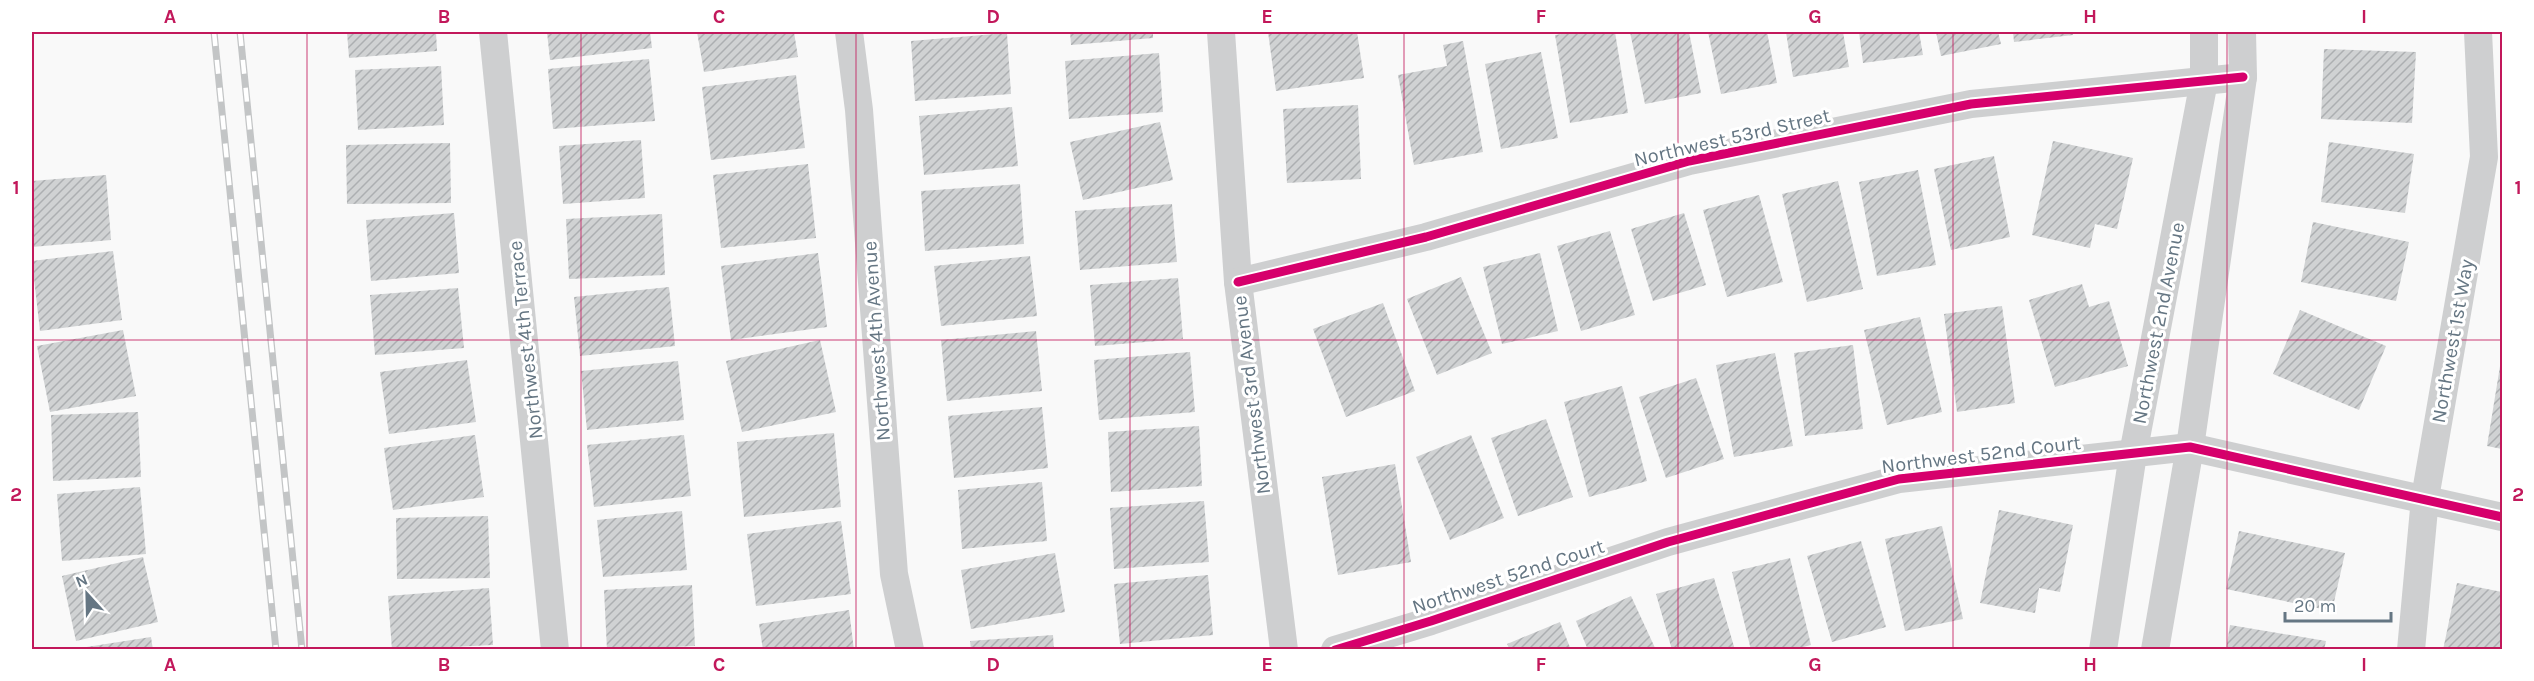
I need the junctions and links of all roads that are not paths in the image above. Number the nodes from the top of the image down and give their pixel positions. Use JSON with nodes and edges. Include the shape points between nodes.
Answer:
{"nodes":[{"id":1,"x":492,"y":32,"type":"edge"},
{"id":2,"x":849,"y":32,"type":"edge"},
{"id":3,"x":1221,"y":32,"type":"edge"},
{"id":4,"x":2204,"y":32,"type":"edge"},
{"id":5,"x":2242,"y":32,"type":"edge"},
{"id":6,"x":2478,"y":32,"type":"edge"},
{"id":7,"x":2242,"y":77,"type":"junction"},
{"id":8,"x":2204,"y":81,"type":"junction"},
{"id":9,"x":2493,"y":158,"type":"edge"},
{"id":10,"x":1238,"y":282,"type":"junction"},
{"id":11,"x":2190,"y":447,"type":"junction"},
{"id":12,"x":2133,"y":454,"type":"junction"},
{"id":13,"x":2425,"y":498,"type":"junction"},
{"id":14,"x":2502,"y":517,"type":"edge"},
{"id":15,"x":555,"y":650,"type":"edge"},
{"id":16,"x":910,"y":650,"type":"edge"},
{"id":17,"x":1284,"y":650,"type":"edge"},
{"id":18,"x":1335,"y":650,"type":"edge"},
{"id":19,"x":2103,"y":650,"type":"edge"},
{"id":20,"x":2155,"y":650,"type":"edge"},
{"id":21,"x":2411,"y":650,"type":"edge"}],
"edges":[{"from":1,"to":15,"type":"street","name":"Northwest 4th Terrace"},
{"from":2,"to":16,"type":"street","name":"Northwest 4th Avenue","via":[[859,110],[894,574]]},
{"from":3,"to":10,"type":"street","name":"Northwest 3rd Avenue"},
{"from":4,"to":8,"type":"street","name":"Northwest 2nd Avenue"},
{"from":5,"to":7,"type":"street"},
{"from":6,"to":9,"type":"street","name":"Northwest 1st Way"},
{"from":7,"to":8,"type":"street","name":"Northwest 53rd Street"},
{"from":7,"to":11,"type":"street"},
{"from":8,"to":10,"type":"street","name":"Northwest 53rd Street","via":[[1971,104],[1689,161],[1426,237]]},
{"from":8,"to":12,"type":"street","name":"Northwest 2nd Avenue"},
{"from":9,"to":13,"type":"street","name":"Northwest 1st Way"},
{"from":10,"to":17,"type":"street","name":"Northwest 3rd Avenue"},
{"from":11,"to":12,"type":"street","name":"Northwest 52nd Court"},
{"from":11,"to":13,"type":"street","name":"Northwest 52nd Court"},
{"from":11,"to":20,"type":"street"},
{"from":12,"to":18,"type":"street","name":"Northwest 52nd Court","via":[[1899,479],[1668,542]]},
{"from":12,"to":19,"type":"street","name":"Northwest 2nd Avenue"},
{"from":13,"to":14,"type":"street","name":"Northwest 52nd Court"},
{"from":13,"to":21,"type":"street","name":"Northwest 1st Way"}]}
